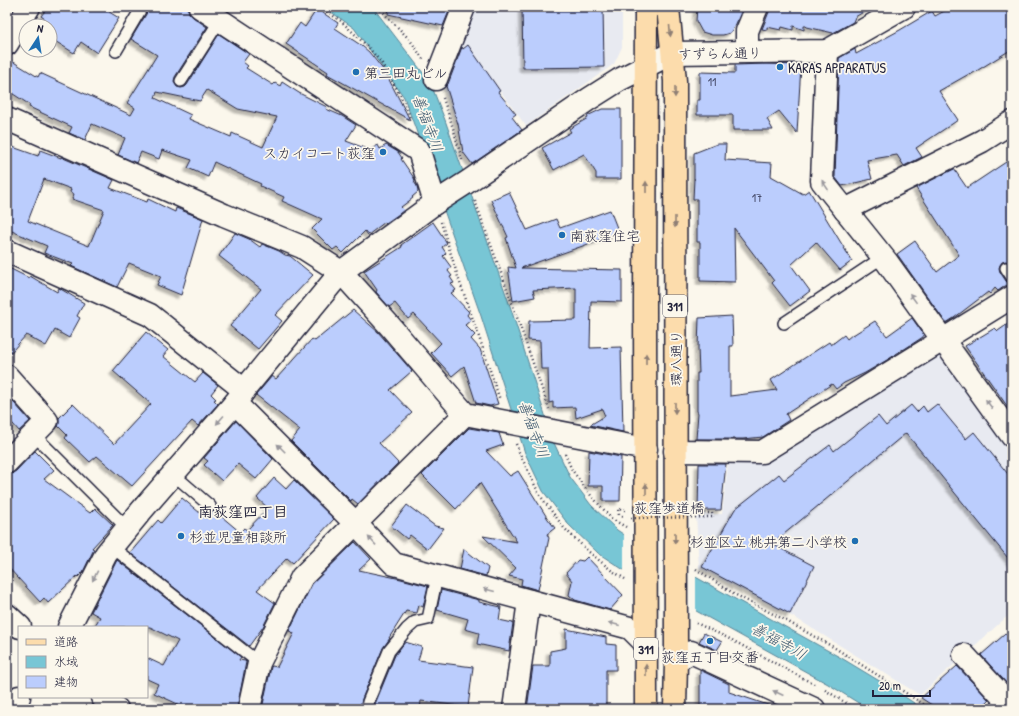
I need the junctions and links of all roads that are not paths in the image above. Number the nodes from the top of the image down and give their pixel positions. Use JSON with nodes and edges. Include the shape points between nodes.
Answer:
{"nodes":[{"id":1,"x":29,"y":7,"type":"edge"},
{"id":2,"x":142,"y":7,"type":"edge"},
{"id":3,"x":200,"y":7,"type":"edge"},
{"id":4,"x":464,"y":7,"type":"edge"},
{"id":5,"x":633,"y":7,"type":"edge"},
{"id":6,"x":646,"y":7,"type":"edge"},
{"id":7,"x":757,"y":7,"type":"edge"},
{"id":8,"x":904,"y":7,"type":"edge"},
{"id":9,"x":668,"y":8,"type":"edge"},
{"id":10,"x":220,"y":20,"type":"junction"},
{"id":11,"x":7,"y":44,"type":"edge"},
{"id":12,"x":116,"y":51,"type":"dead end"},
{"id":13,"x":827,"y":51,"type":"junction"},
{"id":14,"x":747,"y":52,"type":"junction"},
{"id":15,"x":672,"y":53,"type":"junction"},
{"id":16,"x":646,"y":67,"type":"junction"},
{"id":17,"x":436,"y":79,"type":"road end"},
{"id":18,"x":181,"y":81,"type":"dead end"},
{"id":19,"x":7,"y":119,"type":"edge"},
{"id":20,"x":1012,"y":122,"type":"edge"},
{"id":21,"x":437,"y":202,"type":"junction"},
{"id":22,"x":845,"y":210,"type":"junction"},
{"id":23,"x":7,"y":251,"type":"edge"},
{"id":24,"x":883,"y":257,"type":"junction"},
{"id":25,"x":341,"y":272,"type":"junction"},
{"id":26,"x":1012,"y":297,"type":"edge"},
{"id":27,"x":784,"y":323,"type":"dead end"},
{"id":28,"x":943,"y":340,"type":"junction"},
{"id":29,"x":7,"y":376,"type":"edge"},
{"id":30,"x":240,"y":396,"type":"junction"},
{"id":31,"x":465,"y":414,"type":"junction"},
{"id":32,"x":34,"y":434,"type":"junction"},
{"id":33,"x":1012,"y":436,"type":"edge"},
{"id":34,"x":646,"y":449,"type":"junction"},
{"id":35,"x":675,"y":450,"type":"junction"},
{"id":36,"x":7,"y":462,"type":"edge"},
{"id":37,"x":174,"y":474,"type":"junction"},
{"id":38,"x":210,"y":506,"type":"dead end"},
{"id":39,"x":356,"y":524,"type":"junction"},
{"id":40,"x":127,"y":528,"type":"junction"},
{"id":41,"x":112,"y":547,"type":"junction"},
{"id":42,"x":437,"y":576,"type":"junction"},
{"id":43,"x":529,"y":601,"type":"junction"},
{"id":44,"x":7,"y":615,"type":"edge"},
{"id":45,"x":19,"y":626,"type":"edge"},
{"id":46,"x":70,"y":626,"type":"edge"},
{"id":47,"x":646,"y":644,"type":"junction"},
{"id":48,"x":964,"y":655,"type":"dead end"},
{"id":49,"x":676,"y":661,"type":"junction"},
{"id":50,"x":259,"y":663,"type":"junction"},
{"id":51,"x":18,"y":698,"type":"edge"},
{"id":52,"x":103,"y":698,"type":"edge"},
{"id":53,"x":1006,"y":702,"type":"edge"},
{"id":54,"x":7,"y":708,"type":"edge"},
{"id":55,"x":117,"y":709,"type":"edge"},
{"id":56,"x":249,"y":709,"type":"edge"},
{"id":57,"x":367,"y":709,"type":"edge"},
{"id":58,"x":514,"y":709,"type":"edge"},
{"id":59,"x":646,"y":709,"type":"edge"},
{"id":60,"x":675,"y":709,"type":"edge"},
{"id":61,"x":814,"y":709,"type":"edge"}],
"edges":[{"from":1,"to":11,"type":"street"},
{"from":2,"to":12,"type":"lane"},
{"from":3,"to":10,"type":"street"},
{"from":4,"to":17,"type":"street"},
{"from":5,"to":16,"type":"main road","number":"311"},
{"from":6,"to":16,"type":"main road","name":"環八通り","number":"311"},
{"from":7,"to":14,"type":"street","via":[[747,31]]},
{"from":8,"to":13,"type":"street","name":"すずらん通り"},
{"from":9,"to":15,"type":"main road","name":"環八通り","number":"311","one_way":true},
{"from":10,"to":18,"type":"lane"},
{"from":10,"to":21,"type":"street","via":[[419,151]]},
{"from":13,"to":14,"type":"street","name":"すずらん通り"},
{"from":22,"to":13,"type":"street","one_way":true,"via":[[822,181]]},
{"from":14,"to":15,"type":"street","name":"すずらん通り"},
{"from":15,"to":16,"type":"street","name":"すずらん通り"},
{"from":15,"to":35,"type":"main road","name":"環八通り","number":"311","one_way":true,"via":[[675,82]]},
{"from":16,"to":21,"type":"street","name":"すずらん通り","via":[[589,99]]},
{"from":34,"to":16,"type":"main road","name":"環八通り","number":"311","one_way":true},
{"from":19,"to":25,"type":"street","via":[[302,247]]},
{"from":20,"to":22,"type":"street"},
{"from":21,"to":25,"type":"street","name":"すずらん通り"},
{"from":22,"to":24,"type":"street"},
{"from":23,"to":30,"type":"street","via":[[150,315]]},
{"from":24,"to":27,"type":"lane"},
{"from":28,"to":24,"type":"street","one_way":true},
{"from":25,"to":30,"type":"street","name":"すずらん通り"},
{"from":25,"to":31,"type":"street"},
{"from":26,"to":28,"type":"street"},
{"from":33,"to":28,"type":"street","one_way":true},
{"from":28,"to":35,"type":"street","via":[[762,452]]},
{"from":29,"to":32,"type":"street","via":[[47,421]]},
{"from":30,"to":37,"type":"street","name":"すずらん通り","one_way":true},
{"from":39,"to":30,"type":"street","one_way":true},
{"from":31,"to":34,"type":"street"},
{"from":31,"to":39,"type":"street"},
{"from":32,"to":36,"type":"street"},
{"from":32,"to":40,"type":"lane"},
{"from":47,"to":34,"type":"main road","name":"環八通り","number":"311","one_way":true},
{"from":35,"to":49,"type":"main road","name":"環八通り","number":"311","one_way":true,"via":[[684,563],[675,606]]},
{"from":37,"to":38,"type":"lane"},
{"from":37,"to":40,"type":"street","name":"すずらん通り"},
{"from":42,"to":39,"type":"street","one_way":true,"via":[[394,564]]},
{"from":39,"to":50,"type":"street","via":[[302,577]]},
{"from":40,"to":41,"type":"street","name":"すずらん通り"},
{"from":41,"to":46,"type":"street","name":"すずらん通り","one_way":true},
{"from":41,"to":50,"type":"lane"},
{"from":43,"to":42,"type":"street","one_way":true},
{"from":42,"to":57,"type":"lane","via":[[428,619],[415,622],[389,651]]},
{"from":47,"to":43,"type":"street","one_way":true,"via":[[630,628]]},
{"from":43,"to":58,"type":"street"},
{"from":44,"to":45,"type":"street"},
{"from":59,"to":47,"type":"main road","name":"環八通り","number":"311","one_way":true},
{"from":48,"to":53,"type":"street"},
{"from":49,"to":60,"type":"main road","name":"環八通り","number":"311"},
{"from":61,"to":49,"type":"street","one_way":true,"via":[[691,652]]},
{"from":50,"to":56,"type":"street"},
{"from":51,"to":54,"type":"street"},
{"from":52,"to":55,"type":"street"}]}
